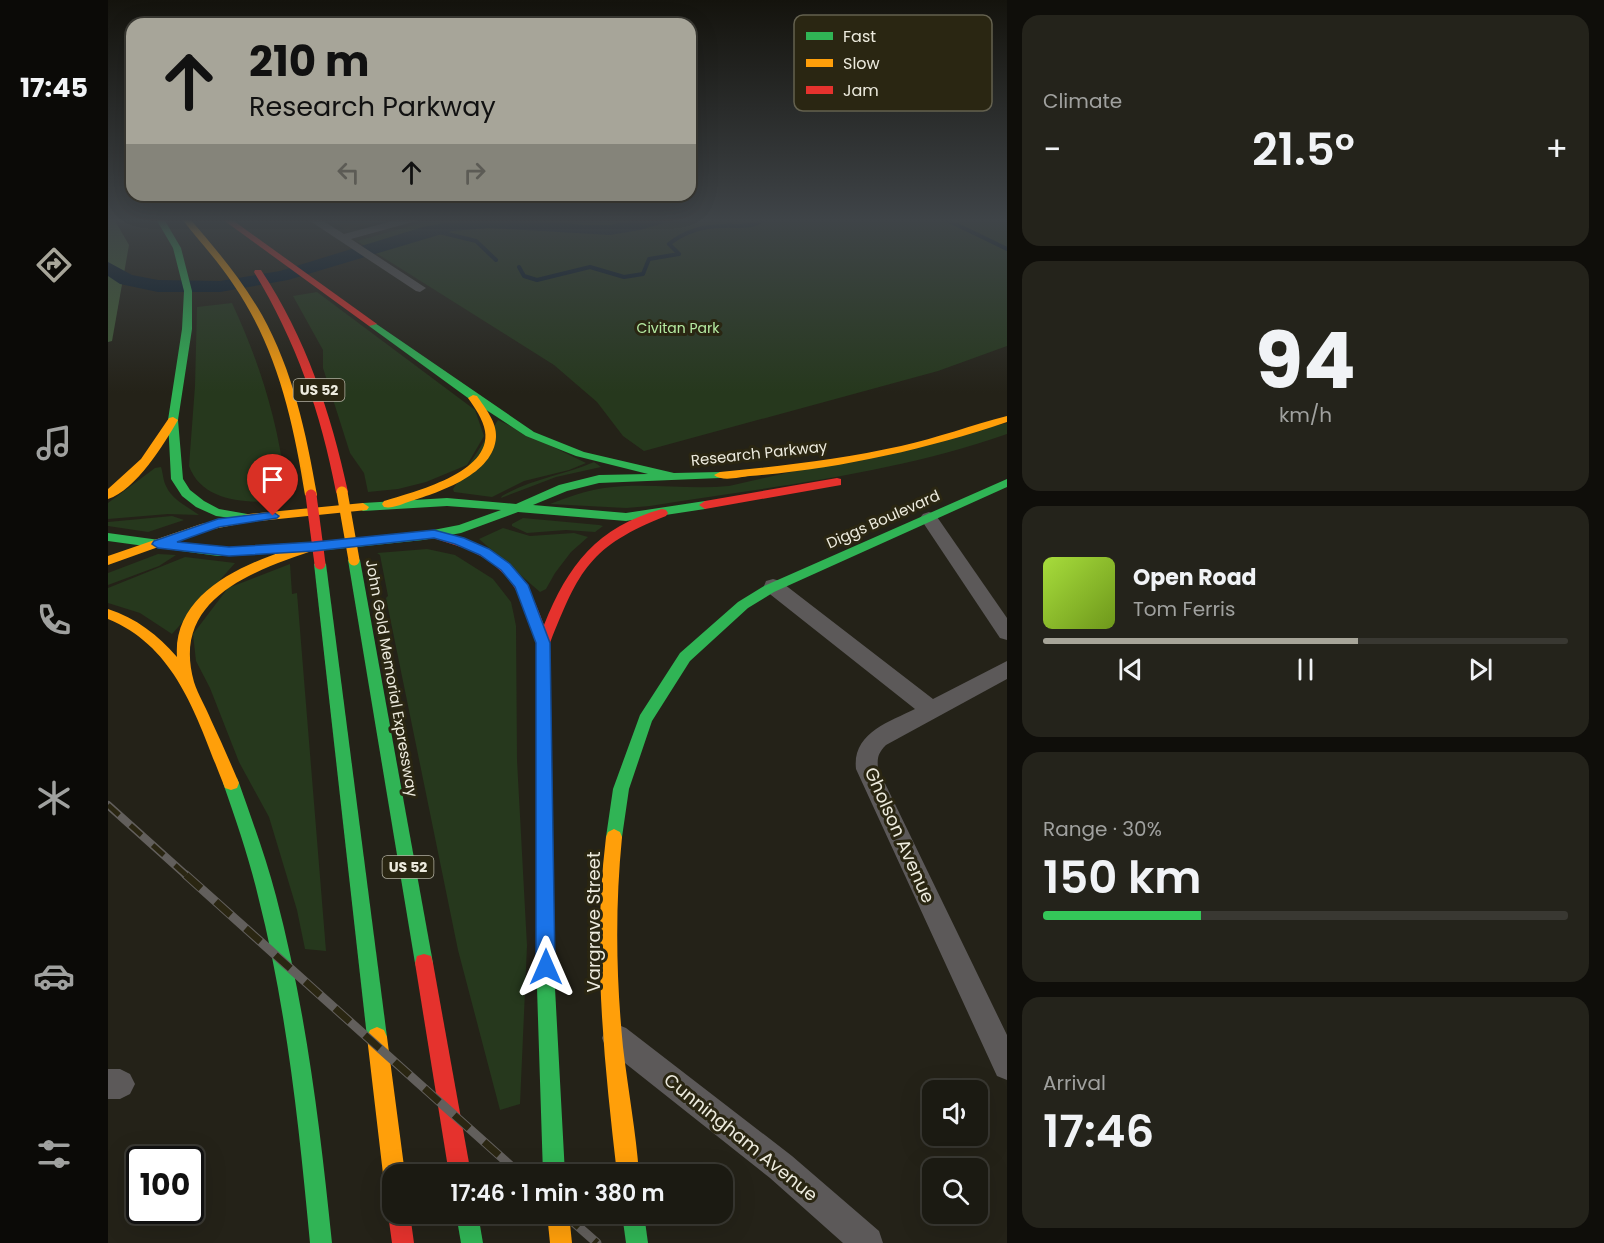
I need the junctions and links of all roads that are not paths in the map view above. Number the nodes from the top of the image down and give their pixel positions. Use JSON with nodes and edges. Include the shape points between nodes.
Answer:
{"nodes":[{"id":1,"x":185,"y":277,"type":"edge"},
{"id":2,"x":236,"y":277,"type":"edge"},
{"id":3,"x":261,"y":277,"type":"edge"},
{"id":4,"x":308,"y":277,"type":"edge"},
{"id":5,"x":402,"y":277,"type":"edge"},
{"id":6,"x":420,"y":288,"type":"dead end"},
{"id":7,"x":472,"y":396,"type":"junction"},
{"id":8,"x":1007,"y":419,"type":"edge"},
{"id":9,"x":173,"y":420,"type":"junction"},
{"id":10,"x":676,"y":477,"type":"junction"},
{"id":11,"x":848,"y":480,"type":"dead end"},
{"id":12,"x":1007,"y":483,"type":"edge"},
{"id":13,"x":108,"y":495,"type":"edge"},
{"id":14,"x":388,"y":504,"type":"junction"},
{"id":15,"x":515,"y":508,"type":"junction"},
{"id":16,"x":662,"y":513,"type":"junction"},
{"id":17,"x":249,"y":518,"type":"junction"},
{"id":18,"x":928,"y":518,"type":"junction"},
{"id":19,"x":434,"y":534,"type":"junction"},
{"id":20,"x":108,"y":537,"type":"edge"},
{"id":21,"x":158,"y":544,"type":"junction"},
{"id":22,"x":314,"y":546,"type":"junction"},
{"id":23,"x":108,"y":561,"type":"edge"},
{"id":24,"x":773,"y":586,"type":"junction"},
{"id":25,"x":108,"y":614,"type":"edge"},
{"id":26,"x":1007,"y":633,"type":"edge"},
{"id":27,"x":543,"y":643,"type":"junction"},
{"id":28,"x":1007,"y":669,"type":"edge"},
{"id":29,"x":186,"y":678,"type":"junction"},
{"id":30,"x":932,"y":710,"type":"junction"},
{"id":31,"x":612,"y":1035,"type":"junction"},
{"id":32,"x":1007,"y":1066,"type":"edge"},
{"id":33,"x":393,"y":1164,"type":"edge"},
{"id":34,"x":458,"y":1164,"type":"edge"},
{"id":35,"x":554,"y":1164,"type":"edge"},
{"id":36,"x":627,"y":1164,"type":"edge"},
{"id":37,"x":400,"y":1224,"type":"edge"},
{"id":38,"x":469,"y":1224,"type":"edge"},
{"id":39,"x":559,"y":1224,"type":"edge"},
{"id":40,"x":634,"y":1224,"type":"edge"},
{"id":41,"x":321,"y":1243,"type":"edge"},
{"id":42,"x":403,"y":1243,"type":"edge"},
{"id":43,"x":472,"y":1243,"type":"edge"},
{"id":44,"x":561,"y":1243,"type":"edge"},
{"id":45,"x":637,"y":1243,"type":"edge"},
{"id":46,"x":867,"y":1243,"type":"edge"}],
"edges":[{"from":1,"to":9,"type":"main road","via":[[187,329]]},
{"from":2,"to":33,"type":"main road","number":"US 52","bridge":true,"via":[[275,347],[303,436]]},
{"from":3,"to":34,"type":"main road","name":"John Gold Memorial Expressway","number":"US 52","bridge":true,"via":[[295,332],[317,383],[333,440]]},
{"from":4,"to":7,"type":"main road"},
{"from":5,"to":6,"type":"street"},
{"from":7,"to":10,"type":"main road","via":[[554,445]]},
{"from":7,"to":14,"type":"main road","via":[[492,429],[491,443],[483,458],[450,483]]},
{"from":8,"to":10,"type":"main road","name":"Research Parkway","via":[[933,443],[868,457]]},
{"from":9,"to":13,"type":"main road","via":[[146,464]]},
{"from":9,"to":17,"type":"main road","via":[[175,471],[180,486],[208,508]]},
{"from":10,"to":15,"type":"main road","name":"Research Parkway","via":[[584,482]]},
{"from":11,"to":16,"type":"main road","name":"Research Parkway"},
{"from":12,"to":18,"type":"main road","name":"Diggs Boulevard"},
{"from":14,"to":15,"type":"main road","name":"Research Parkway","via":[[462,502]]},
{"from":14,"to":17,"type":"main road","name":"Research Parkway"},
{"from":15,"to":16,"type":"main road","name":"Research Parkway","via":[[609,517]]},
{"from":15,"to":19,"type":"main road","name":"Research Parkway","via":[[474,525]]},
{"from":16,"to":27,"type":"main road","via":[[613,533],[582,561],[563,591]]},
{"from":17,"to":21,"type":"main road","name":"Research Parkway","via":[[218,523]]},
{"from":18,"to":24,"type":"main road","name":"Diggs Boulevard"},
{"from":18,"to":26,"type":"street"},
{"from":19,"to":22,"type":"main road","name":"Research Parkway"},
{"from":19,"to":27,"type":"main road","via":[[472,546],[510,571],[527,596]]},
{"from":20,"to":21,"type":"main road","name":"Research Parkway"},
{"from":21,"to":22,"type":"main road","name":"Research Parkway","via":[[218,552]]},
{"from":21,"to":23,"type":"main road","name":"Research Parkway"},
{"from":22,"to":29,"type":"main road","via":[[251,568],[209,593],[185,629],[182,657]]},
{"from":24,"to":30,"type":"street"},
{"from":24,"to":31,"type":"main road","name":"Vargrave Street","via":[[725,617],[680,662],[653,701],[632,747],[618,799],[610,864]]},
{"from":25,"to":29,"type":"main road","via":[[130,622],[155,639]]},
{"from":27,"to":35,"type":"main road","via":[[546,988]]},
{"from":28,"to":30,"type":"street","name":"Gholson Avenue"},
{"from":29,"to":41,"type":"main road","via":[[253,846],[267,901],[295,1029]]},
{"from":30,"to":32,"type":"street","name":"Gholson Avenue","via":[[869,746],[865,757],[867,769]]},
{"from":31,"to":36,"type":"main road","name":"Vargrave Street"},
{"from":31,"to":46,"type":"street","name":"Cunningham Avenue","via":[[781,1167]]},
{"from":37,"to":42,"type":"main road"},
{"from":38,"to":43,"type":"main road"},
{"from":39,"to":44,"type":"main road"},
{"from":40,"to":45,"type":"main road"}]}
